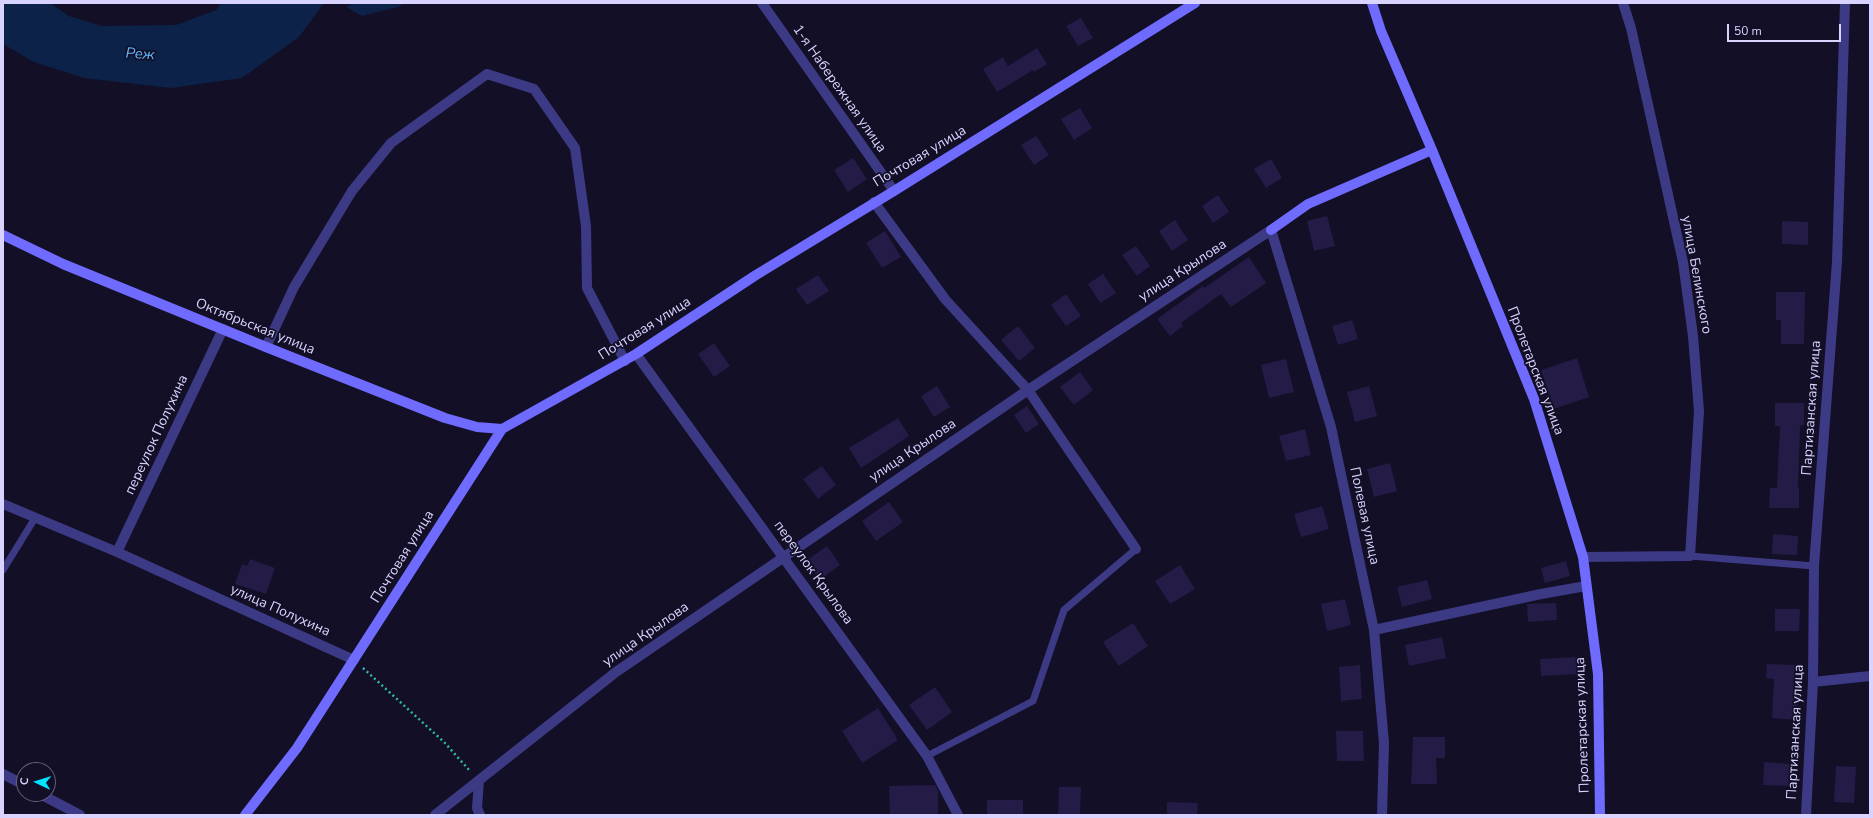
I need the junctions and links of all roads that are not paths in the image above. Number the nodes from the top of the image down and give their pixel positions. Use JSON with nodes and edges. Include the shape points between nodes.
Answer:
{"nodes":[{"id":1,"x":762,"y":3,"type":"edge"},
{"id":2,"x":1195,"y":3,"type":"edge"},
{"id":3,"x":1372,"y":3,"type":"edge"},
{"id":4,"x":1623,"y":3,"type":"edge"},
{"id":5,"x":1845,"y":3,"type":"edge"},
{"id":6,"x":1432,"y":150,"type":"junction"},
{"id":7,"x":894,"y":191,"type":"junction"},
{"id":8,"x":874,"y":202,"type":"junction"},
{"id":9,"x":1271,"y":230,"type":"junction"},
{"id":10,"x":3,"y":235,"type":"edge"},
{"id":11,"x":223,"y":329,"type":"junction"},
{"id":12,"x":266,"y":347,"type":"junction"},
{"id":13,"x":636,"y":354,"type":"junction"},
{"id":14,"x":625,"y":361,"type":"junction"},
{"id":15,"x":1028,"y":390,"type":"junction"},
{"id":16,"x":502,"y":429,"type":"junction"},
{"id":17,"x":3,"y":504,"type":"edge"},
{"id":18,"x":35,"y":518,"type":"junction"},
{"id":19,"x":1136,"y":549,"type":"joint"},
{"id":20,"x":117,"y":552,"type":"junction"},
{"id":21,"x":1690,"y":556,"type":"junction"},
{"id":22,"x":784,"y":557,"type":"junction"},
{"id":23,"x":1583,"y":558,"type":"junction"},
{"id":24,"x":1814,"y":566,"type":"junction"},
{"id":25,"x":3,"y":570,"type":"edge"},
{"id":26,"x":1586,"y":586,"type":"junction"},
{"id":27,"x":1374,"y":630,"type":"junction"},
{"id":28,"x":354,"y":660,"type":"junction"},
{"id":29,"x":1870,"y":676,"type":"edge"},
{"id":30,"x":1813,"y":682,"type":"junction"},
{"id":31,"x":927,"y":756,"type":"junction"},
{"id":32,"x":3,"y":774,"type":"edge"},
{"id":33,"x":479,"y":780,"type":"junction"},
{"id":34,"x":16,"y":781,"type":"edge"},
{"id":35,"x":55,"y":802,"type":"edge"},
{"id":36,"x":80,"y":815,"type":"edge"},
{"id":37,"x":245,"y":815,"type":"edge"},
{"id":38,"x":435,"y":815,"type":"edge"},
{"id":39,"x":480,"y":815,"type":"edge"},
{"id":40,"x":958,"y":815,"type":"edge"},
{"id":41,"x":1382,"y":815,"type":"edge"},
{"id":42,"x":1600,"y":815,"type":"edge"},
{"id":43,"x":1806,"y":815,"type":"edge"}],
"edges":[{"from":1,"to":7,"type":"street","name":"1-я Набережная улица"},
{"from":2,"to":7,"type":"main road","name":"Почтовая улица"},
{"from":3,"to":6,"type":"main road","name":"Пролетарская улица","via":[[1381,31]]},
{"from":4,"to":21,"type":"street","name":"улица Белинского","via":[[1631,28],[1683,262],[1693,336],[1699,411]]},
{"from":5,"to":24,"type":"street","name":"Партизанская улица","via":[[1837,262]]},
{"from":6,"to":9,"type":"main road","name":"улица Крылова","via":[[1308,204]]},
{"from":6,"to":23,"type":"main road","name":"Пролетарская улица","via":[[1534,399]]},
{"from":7,"to":8,"type":"main road","name":"Почтовая улица"},
{"from":8,"to":13,"type":"main road","name":"Почтовая улица"},
{"from":8,"to":15,"type":"street","via":[[945,299]]},
{"from":9,"to":15,"type":"street","name":"улица Крылова"},
{"from":9,"to":27,"type":"street","name":"Полевая улица","via":[[1331,427]]},
{"from":10,"to":11,"type":"main road","name":"Октябрьская улица","via":[[63,264]]},
{"from":11,"to":12,"type":"main road","name":"Октябрьская улица"},
{"from":11,"to":20,"type":"street","name":"переулок Полухина"},
{"from":12,"to":14,"type":"street","via":[[294,287],[352,191],[391,143],[487,74],[534,89],[575,148],[586,226],[587,288]]},
{"from":12,"to":16,"type":"main road","name":"Октябрьская улица","via":[[445,418],[477,427]]},
{"from":13,"to":14,"type":"main road","name":"Почтовая улица"},
{"from":13,"to":22,"type":"street","name":"переулок Крылова"},
{"from":14,"to":16,"type":"main road","name":"Почтовая улица"},
{"from":15,"to":19,"type":"street"},
{"from":15,"to":22,"type":"street","name":"улица Крылова"},
{"from":16,"to":28,"type":"main road","name":"Почтовая улица"},
{"from":17,"to":18,"type":"street","name":"улица Полухина"},
{"from":18,"to":20,"type":"street","name":"улица Полухина"},
{"from":18,"to":25,"type":"lane"},
{"from":19,"to":31,"type":"lane","via":[[1064,610],[1033,702]]},
{"from":20,"to":28,"type":"street","name":"улица Полухина"},
{"from":21,"to":23,"type":"street"},
{"from":21,"to":24,"type":"lane"},
{"from":22,"to":31,"type":"street","name":"переулок Крылова"},
{"from":22,"to":33,"type":"street","name":"улица Крылова","via":[[616,672]]},
{"from":23,"to":26,"type":"main road","name":"Пролетарская улица"},
{"from":24,"to":30,"type":"street","name":"Партизанская улица"},
{"from":26,"to":27,"type":"street"},
{"from":26,"to":42,"type":"main road","name":"Пролетарская улица","via":[[1598,674]]},
{"from":27,"to":41,"type":"street","name":"Полевая улица","via":[[1384,743]]},
{"from":28,"to":37,"type":"main road","name":"Почтовая улица","via":[[298,748]]},
{"from":29,"to":30,"type":"street"},
{"from":30,"to":43,"type":"street","name":"Партизанская улица"},
{"from":31,"to":40,"type":"street","name":"переулок Крылова"},
{"from":32,"to":34,"type":"street"},
{"from":33,"to":38,"type":"street","name":"улица Крылова"},
{"from":33,"to":39,"type":"street","via":[[477,808]]},
{"from":35,"to":36,"type":"street"}]}
